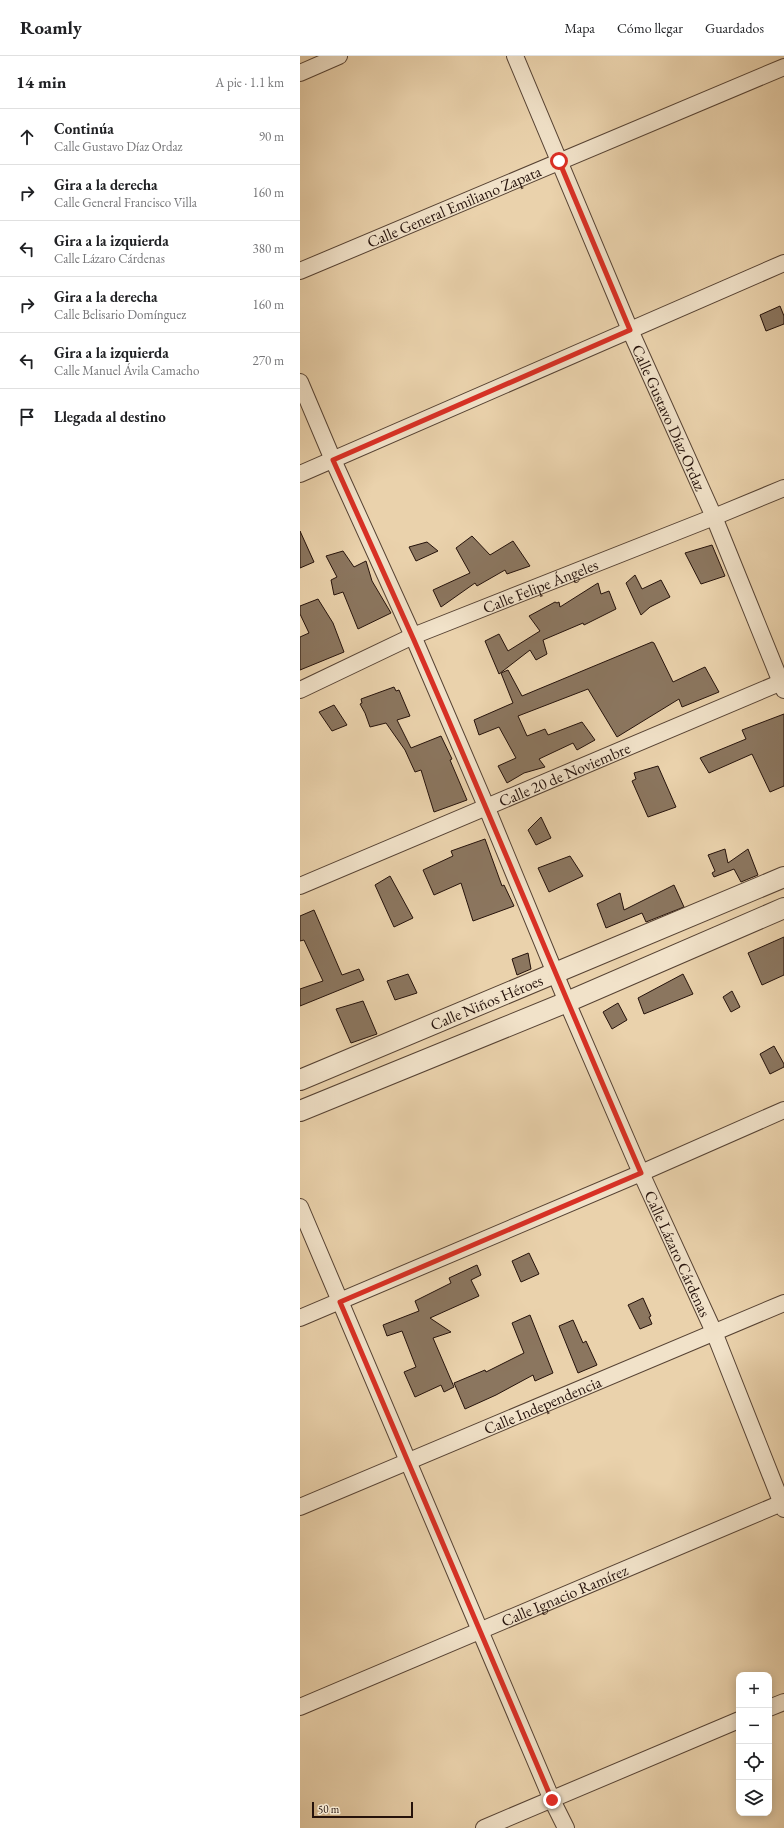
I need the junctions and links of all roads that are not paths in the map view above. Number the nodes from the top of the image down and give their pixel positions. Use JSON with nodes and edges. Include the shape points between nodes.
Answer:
{"nodes":[{"id":1,"x":339,"y":56,"type":"edge"},
{"id":2,"x":515,"y":56,"type":"edge"},
{"id":3,"x":784,"y":67,"type":"edge"},
{"id":4,"x":300,"y":73,"type":"edge"},
{"id":5,"x":559,"y":161,"type":"junction"},
{"id":6,"x":784,"y":263,"type":"edge"},
{"id":7,"x":300,"y":271,"type":"edge"},
{"id":8,"x":630,"y":330,"type":"junction"},
{"id":9,"x":300,"y":382,"type":"edge"},
{"id":10,"x":333,"y":460,"type":"junction"},
{"id":11,"x":300,"y":474,"type":"edge"},
{"id":12,"x":784,"y":488,"type":"edge"},
{"id":13,"x":714,"y":517,"type":"junction"},
{"id":14,"x":413,"y":636,"type":"junction"},
{"id":15,"x":783,"y":685,"type":"edge"},
{"id":16,"x":300,"y":690,"type":"edge"},
{"id":17,"x":486,"y":806,"type":"junction"},
{"id":18,"x":784,"y":876,"type":"edge"},
{"id":19,"x":300,"y":886,"type":"edge"},
{"id":20,"x":784,"y":908,"type":"edge"},
{"id":21,"x":555,"y":973,"type":"junction"},
{"id":22,"x":567,"y":1002,"type":"junction"},
{"id":23,"x":300,"y":1080,"type":"edge"},
{"id":24,"x":784,"y":1110,"type":"edge"},
{"id":25,"x":300,"y":1111,"type":"edge"},
{"id":26,"x":641,"y":1173,"type":"junction"},
{"id":27,"x":300,"y":1207,"type":"edge"},
{"id":28,"x":340,"y":1302,"type":"junction"},
{"id":29,"x":784,"y":1303,"type":"edge"},
{"id":30,"x":300,"y":1318,"type":"edge"},
{"id":31,"x":714,"y":1332,"type":"junction"},
{"id":32,"x":408,"y":1461,"type":"junction"},
{"id":33,"x":783,"y":1505,"type":"edge"},
{"id":34,"x":300,"y":1507,"type":"edge"},
{"id":35,"x":480,"y":1630,"type":"junction"},
{"id":36,"x":784,"y":1702,"type":"edge"},
{"id":37,"x":300,"y":1707,"type":"edge"},
{"id":38,"x":772,"y":1707,"type":"edge"},
{"id":39,"x":736,"y":1721,"type":"edge"},
{"id":40,"x":552,"y":1800,"type":"junction"},
{"id":41,"x":484,"y":1828,"type":"edge"},
{"id":42,"x":566,"y":1828,"type":"edge"}],
"edges":[{"from":1,"to":4,"type":"street"},
{"from":2,"to":5,"type":"street","name":"Calle Gustavo Díaz Ordaz"},
{"from":3,"to":5,"type":"street","name":"Calle General Emiliano Zapata"},
{"from":5,"to":7,"type":"street","name":"Calle General Emiliano Zapata"},
{"from":5,"to":8,"type":"street","name":"Calle Gustavo Díaz Ordaz"},
{"from":6,"to":8,"type":"street"},
{"from":8,"to":10,"type":"street"},
{"from":8,"to":13,"type":"street","name":"Calle Gustavo Díaz Ordaz"},
{"from":9,"to":10,"type":"street","name":"Calle Lázaro Cárdenas"},
{"from":10,"to":11,"type":"street"},
{"from":10,"to":14,"type":"street","name":"Calle Lázaro Cárdenas"},
{"from":12,"to":13,"type":"street","name":"Calle Felipe Ángeles"},
{"from":13,"to":14,"type":"street","name":"Calle Felipe Ángeles"},
{"from":13,"to":15,"type":"street","name":"Calle Gustavo Díaz Ordaz"},
{"from":14,"to":16,"type":"street","name":"Calle Felipe Ángeles"},
{"from":14,"to":17,"type":"street","name":"Calle Lázaro Cárdenas"},
{"from":15,"to":17,"type":"street","name":"Calle 20 de Noviembre"},
{"from":17,"to":19,"type":"street","name":"Calle 20 de Noviembre"},
{"from":17,"to":21,"type":"street","name":"Calle Lázaro Cárdenas"},
{"from":18,"to":21,"type":"street","name":"Calle Niños Héroes"},
{"from":20,"to":22,"type":"street","name":"Calle Niños Héroes"},
{"from":21,"to":22,"type":"street","name":"Calle Lázaro Cárdenas"},
{"from":21,"to":23,"type":"street","name":"Calle Niños Héroes"},
{"from":22,"to":25,"type":"street","name":"Calle Niños Héroes"},
{"from":22,"to":26,"type":"street","name":"Calle Lázaro Cárdenas"},
{"from":24,"to":26,"type":"street"},
{"from":26,"to":28,"type":"street"},
{"from":26,"to":31,"type":"street","name":"Calle Lázaro Cárdenas"},
{"from":27,"to":28,"type":"street"},
{"from":28,"to":30,"type":"street"},
{"from":28,"to":32,"type":"street"},
{"from":29,"to":31,"type":"street","name":"Calle Independencia"},
{"from":31,"to":32,"type":"street","name":"Calle Independencia"},
{"from":31,"to":33,"type":"street","name":"Calle Lázaro Cárdenas"},
{"from":32,"to":34,"type":"street","name":"Calle Independencia"},
{"from":32,"to":35,"type":"street"},
{"from":33,"to":35,"type":"street","name":"Calle Ignacio Ramírez"},
{"from":35,"to":37,"type":"street","name":"Calle Ignacio Ramírez"},
{"from":35,"to":40,"type":"street"},
{"from":36,"to":38,"type":"street"},
{"from":39,"to":40,"type":"street"},
{"from":40,"to":41,"type":"street"},
{"from":40,"to":42,"type":"street"}]}
